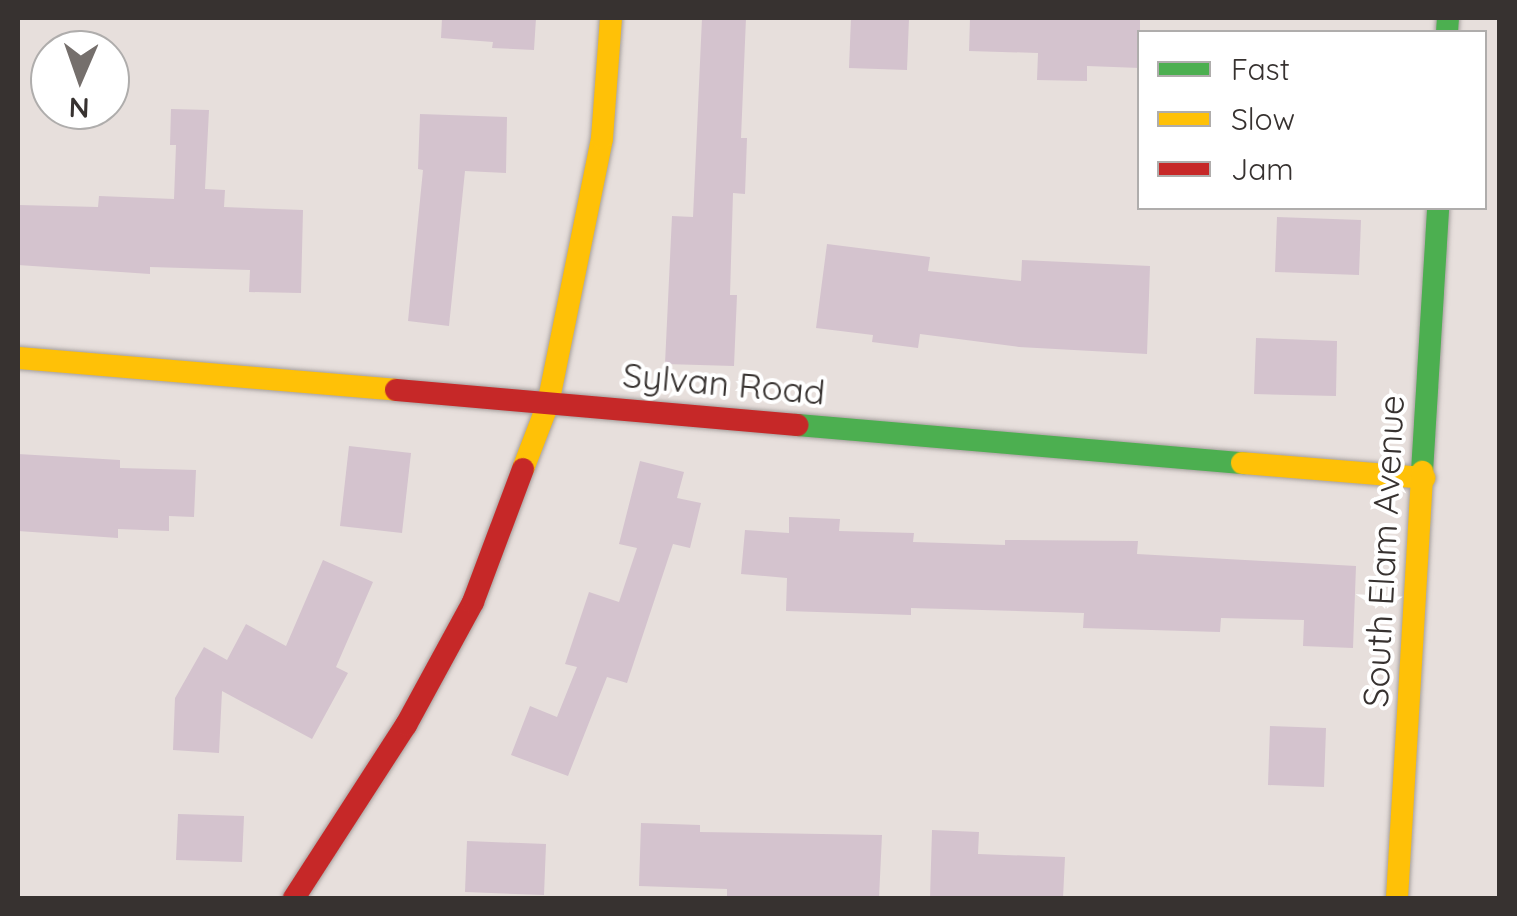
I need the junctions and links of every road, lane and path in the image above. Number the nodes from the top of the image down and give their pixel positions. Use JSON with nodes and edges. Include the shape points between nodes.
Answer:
{"nodes":[{"id":1,"x":611,"y":18,"type":"edge"},
{"id":2,"x":1438,"y":210,"type":"edge"},
{"id":3,"x":18,"y":358,"type":"edge"},
{"id":4,"x":548,"y":404,"type":"junction"},
{"id":5,"x":1424,"y":478,"type":"junction"},
{"id":6,"x":294,"y":898,"type":"edge"},
{"id":7,"x":1397,"y":898,"type":"edge"}],
"edges":[{"from":1,"to":4,"type":"street","via":[[602,138]]},
{"from":2,"to":5,"type":"street","name":"South Elam Avenue"},
{"from":3,"to":4,"type":"street","name":"Sylvan Road"},
{"from":4,"to":5,"type":"street","name":"Sylvan Road"},
{"from":4,"to":6,"type":"street","via":[[472,602],[406,725]]},
{"from":5,"to":7,"type":"street","name":"South Elam Avenue"}]}
